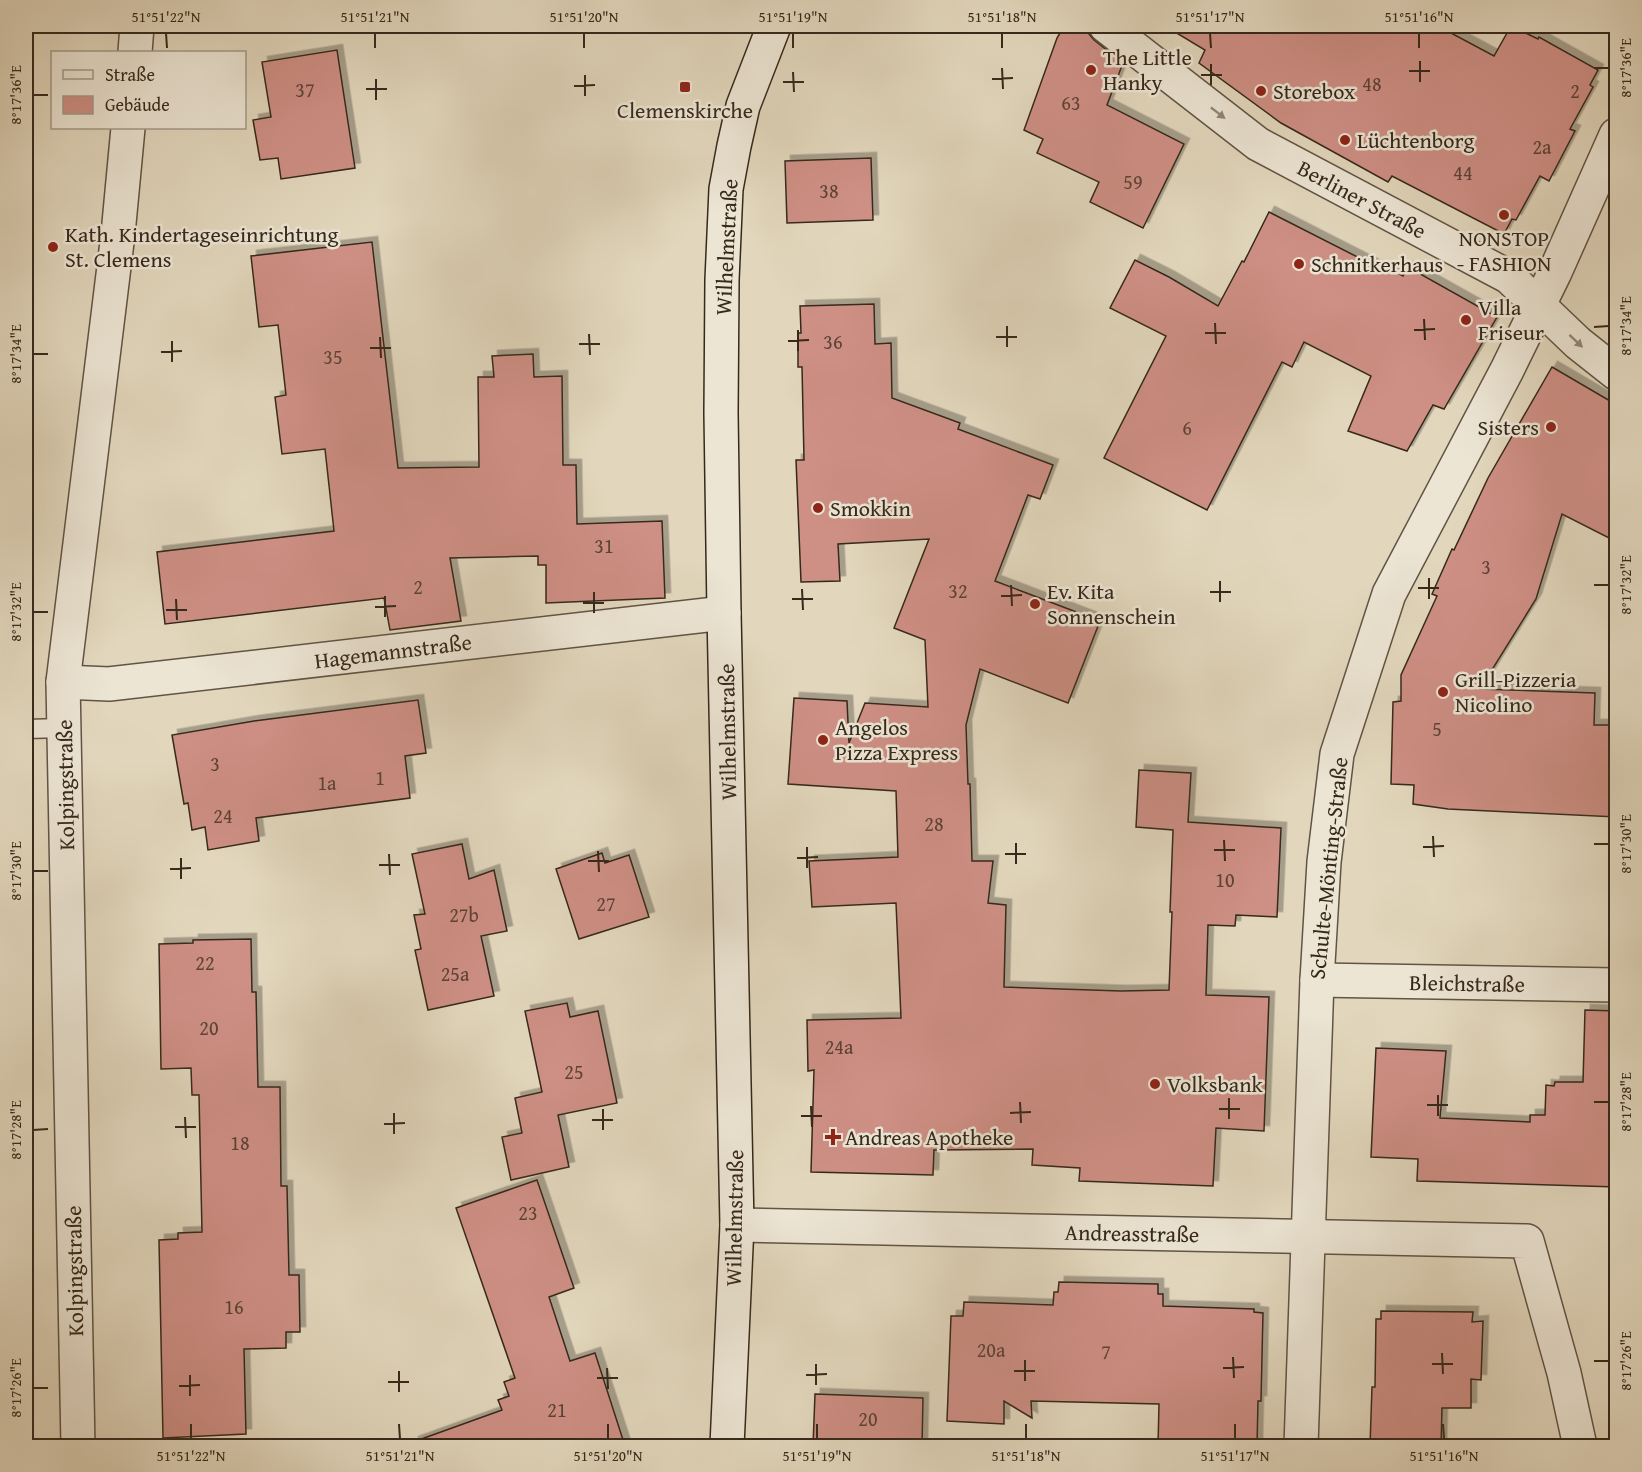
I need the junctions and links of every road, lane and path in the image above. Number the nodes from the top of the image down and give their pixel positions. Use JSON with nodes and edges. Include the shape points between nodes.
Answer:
{"nodes":[{"id":1,"x":137,"y":26,"type":"edge"},
{"id":2,"x":774,"y":26,"type":"edge"},
{"id":3,"x":1106,"y":26,"type":"edge"},
{"id":4,"x":135,"y":51,"type":"edge"},
{"id":5,"x":128,"y":129,"type":"edge"},
{"id":6,"x":1617,"y":135,"type":"edge"},
{"id":7,"x":1539,"y":304,"type":"junction"},
{"id":8,"x":1617,"y":373,"type":"edge"},
{"id":9,"x":724,"y":613,"type":"junction"},
{"id":10,"x":63,"y":682,"type":"junction"},
{"id":11,"x":64,"y":728,"type":"junction"},
{"id":12,"x":26,"y":729,"type":"edge"},
{"id":13,"x":1317,"y":980,"type":"junction"},
{"id":14,"x":1617,"y":985,"type":"edge"},
{"id":15,"x":737,"y":1225,"type":"junction"},
{"id":16,"x":1307,"y":1236,"type":"junction"},
{"id":17,"x":78,"y":1446,"type":"edge"},
{"id":18,"x":727,"y":1446,"type":"edge"},
{"id":19,"x":1301,"y":1446,"type":"edge"},
{"id":20,"x":1580,"y":1446,"type":"edge"}],
"edges":[{"from":1,"to":4,"type":"street"},
{"from":2,"to":9,"type":"street","name":"Wilhelmstraße","via":[[743,106],[726,189],[722,314]]},
{"from":3,"to":7,"type":"street","name":"Berliner Straße","one_way":true,"via":[[1258,144],[1509,277]]},
{"from":5,"to":10,"type":"street","name":"Kolpingstraße"},
{"from":6,"to":7,"type":"street","name":"Schulte-Mönting-Straße"},
{"from":7,"to":8,"type":"street","name":"Berliner Straße","one_way":true,"via":[[1578,343]]},
{"from":7,"to":13,"type":"street","name":"Schulte-Mönting-Straße","via":[[1389,594],[1337,754],[1324,862]]},
{"from":9,"to":10,"type":"street","name":"Hagemannstraße","via":[[109,684]]},
{"from":9,"to":15,"type":"street","name":"Wilhelmstraße"},
{"from":10,"to":11,"type":"street","name":"Kolpingstraße"},
{"from":11,"to":12,"type":"lane"},
{"from":11,"to":17,"type":"street","name":"Kolpingstraße"},
{"from":13,"to":14,"type":"street","name":"Bleichstraße"},
{"from":13,"to":16,"type":"street","name":"Schulte-Mönting-Straße"},
{"from":15,"to":16,"type":"street","name":"Andreasstraße"},
{"from":15,"to":18,"type":"street","name":"Wilhelmstraße"},
{"from":16,"to":19,"type":"street","name":"Schulte-Mönting-Straße"},
{"from":16,"to":20,"type":"street","name":"Andreasstraße","via":[[1527,1241]]}]}
